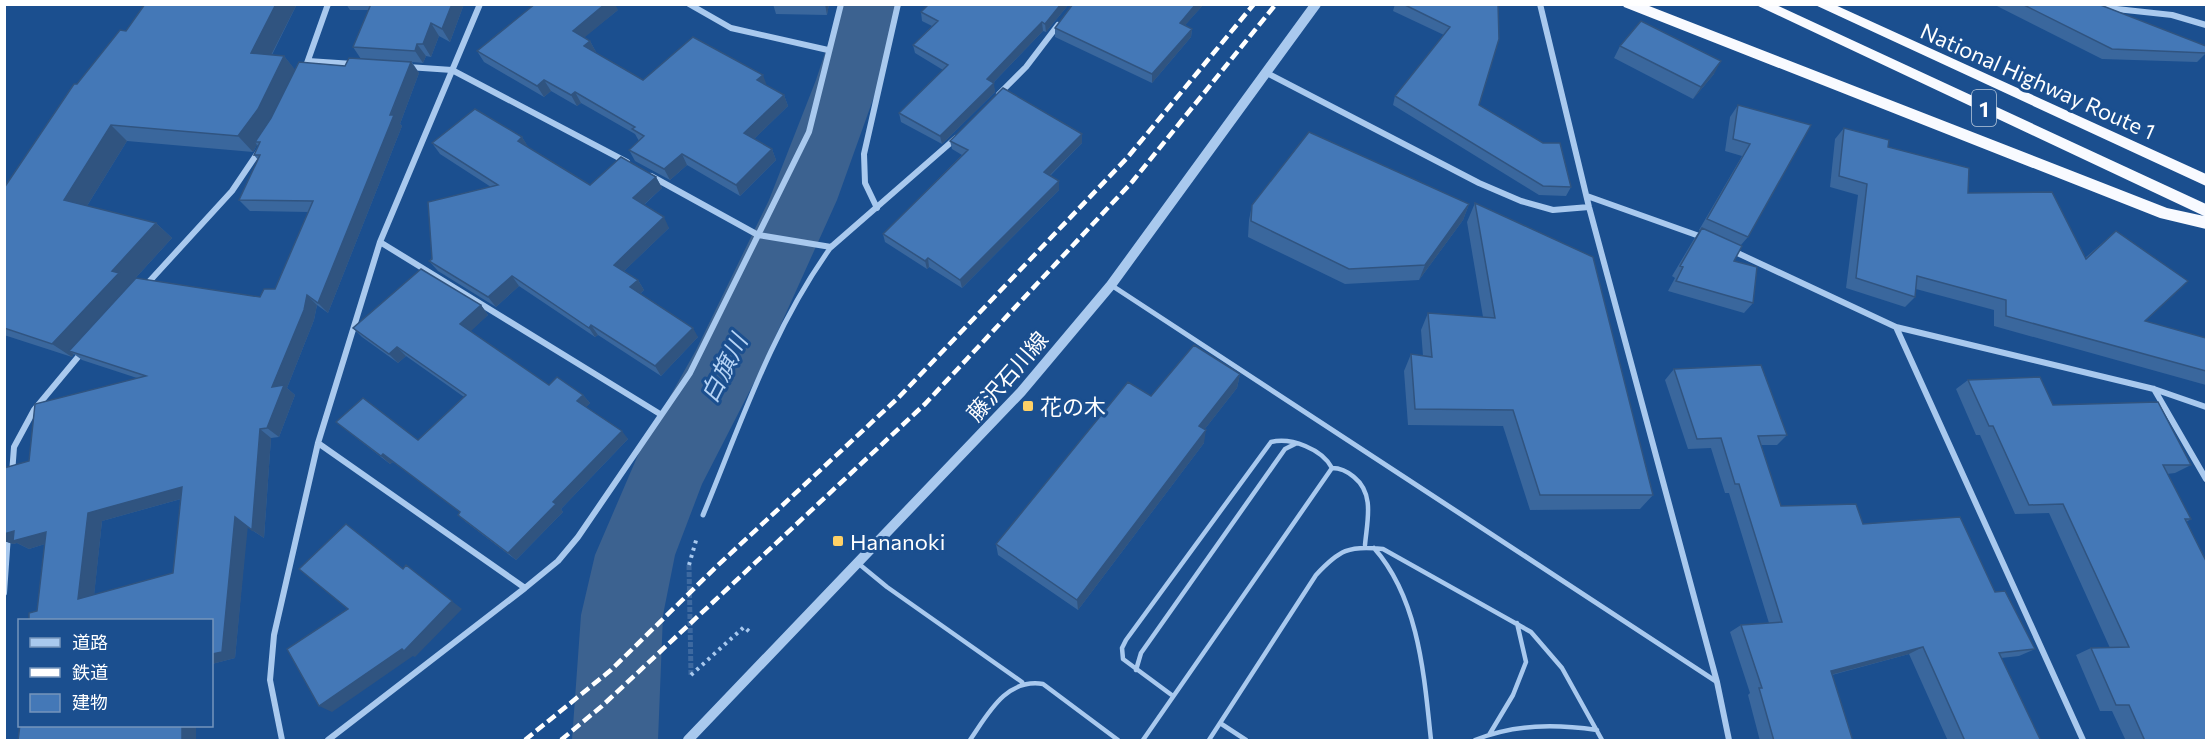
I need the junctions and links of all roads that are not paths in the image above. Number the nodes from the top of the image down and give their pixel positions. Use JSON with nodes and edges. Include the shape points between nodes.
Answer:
{"nodes":[{"id":1,"x":328,"y":4,"type":"edge"},
{"id":2,"x":480,"y":4,"type":"edge"},
{"id":3,"x":689,"y":4,"type":"edge"},
{"id":4,"x":841,"y":4,"type":"edge"},
{"id":5,"x":898,"y":4,"type":"edge"},
{"id":6,"x":1316,"y":4,"type":"edge"},
{"id":7,"x":1540,"y":4,"type":"edge"},
{"id":8,"x":1629,"y":4,"type":"edge"},
{"id":9,"x":1761,"y":4,"type":"edge"},
{"id":10,"x":1820,"y":4,"type":"edge"},
{"id":11,"x":2089,"y":6,"type":"edge"},
{"id":12,"x":1064,"y":18,"type":"edge"},
{"id":13,"x":2206,"y":25,"type":"edge"},
{"id":14,"x":828,"y":50,"type":"junction"},
{"id":15,"x":308,"y":61,"type":"junction"},
{"id":16,"x":356,"y":64,"type":"edge"},
{"id":17,"x":404,"y":67,"type":"edge"},
{"id":18,"x":452,"y":70,"type":"junction"},
{"id":19,"x":304,"y":71,"type":"edge"},
{"id":20,"x":1267,"y":73,"type":"junction"},
{"id":21,"x":996,"y":98,"type":"edge"},
{"id":22,"x":965,"y":129,"type":"edge"},
{"id":23,"x":263,"y":145,"type":"edge"},
{"id":24,"x":636,"y":168,"type":"edge"},
{"id":25,"x":646,"y":173,"type":"edge"},
{"id":26,"x":2206,"y":180,"type":"edge"},
{"id":27,"x":1587,"y":196,"type":"junction"},
{"id":28,"x":1589,"y":207,"type":"junction"},
{"id":29,"x":877,"y":208,"type":"junction"},
{"id":30,"x":2206,"y":210,"type":"edge"},
{"id":31,"x":2206,"y":223,"type":"edge"},
{"id":32,"x":758,"y":235,"type":"junction"},
{"id":33,"x":380,"y":242,"type":"junction"},
{"id":34,"x":1714,"y":242,"type":"edge"},
{"id":35,"x":831,"y":247,"type":"junction"},
{"id":36,"x":1724,"y":247,"type":"edge"},
{"id":37,"x":1112,"y":285,"type":"junction"},
{"id":38,"x":142,"y":290,"type":"edge"},
{"id":39,"x":1896,"y":327,"type":"junction"},
{"id":40,"x":85,"y":349,"type":"edge"},
{"id":41,"x":2154,"y":389,"type":"junction"},
{"id":42,"x":2206,"y":407,"type":"edge"},
{"id":43,"x":660,"y":414,"type":"junction"},
{"id":44,"x":318,"y":444,"type":"junction"},
{"id":45,"x":1298,"y":444,"type":"junction"},
{"id":46,"x":1332,"y":468,"type":"junction"},
{"id":47,"x":2206,"y":479,"type":"edge"},
{"id":48,"x":12,"y":483,"type":"edge"},
{"id":49,"x":703,"y":515,"type":"dead end"},
{"id":50,"x":8,"y":530,"type":"edge"},
{"id":51,"x":1365,"y":545,"type":"junction"},
{"id":52,"x":1373,"y":547,"type":"junction"},
{"id":53,"x":859,"y":564,"type":"junction"},
{"id":54,"x":525,"y":588,"type":"junction"},
{"id":55,"x":4,"y":593,"type":"edge"},
{"id":56,"x":1517,"y":623,"type":"junction"},
{"id":57,"x":1136,"y":670,"type":"junction"},
{"id":58,"x":1022,"y":682,"type":"junction"},
{"id":59,"x":1716,"y":682,"type":"junction"},
{"id":60,"x":1173,"y":696,"type":"junction"},
{"id":61,"x":1220,"y":723,"type":"junction"},
{"id":62,"x":1597,"y":730,"type":"junction"},
{"id":63,"x":1489,"y":735,"type":"junction"},
{"id":64,"x":282,"y":741,"type":"edge"},
{"id":65,"x":328,"y":741,"type":"edge"},
{"id":66,"x":688,"y":741,"type":"edge"},
{"id":67,"x":970,"y":741,"type":"edge"},
{"id":68,"x":1118,"y":741,"type":"edge"},
{"id":69,"x":1143,"y":741,"type":"edge"},
{"id":70,"x":1209,"y":741,"type":"edge"},
{"id":71,"x":1246,"y":741,"type":"edge"},
{"id":72,"x":1431,"y":741,"type":"edge"},
{"id":73,"x":1474,"y":741,"type":"edge"},
{"id":74,"x":1602,"y":741,"type":"edge"},
{"id":75,"x":1729,"y":741,"type":"edge"},
{"id":76,"x":2083,"y":741,"type":"edge"}],
"edges":[{"from":1,"to":15,"type":"street"},
{"from":2,"to":18,"type":"street"},
{"from":3,"to":14,"type":"street","via":[[731,28]]},
{"from":4,"to":14,"type":"street"},
{"from":5,"to":29,"type":"street","via":[[864,154],[865,183]]},
{"from":6,"to":20,"type":"street","name":"藤沢石川線"},
{"from":7,"to":27,"type":"street"},
{"from":8,"to":31,"type":"highway","via":[[2165,214]]},
{"from":9,"to":30,"type":"highway","name":"National Highway Route 1","number":"1"},
{"from":10,"to":26,"type":"highway","name":"National Highway Route 1","number":"1"},
{"from":11,"to":13,"type":"street","via":[[2172,15]]},
{"from":12,"to":21,"type":"street"},
{"from":14,"to":32,"type":"street","via":[[808,132]]},
{"from":15,"to":16,"type":"street"},
{"from":15,"to":19,"type":"street"},
{"from":17,"to":18,"type":"street"},
{"from":18,"to":24,"type":"street"},
{"from":18,"to":33,"type":"street"},
{"from":20,"to":28,"type":"street","via":[[1521,201],[1552,210]]},
{"from":20,"to":37,"type":"street","name":"藤沢石川線"},
{"from":22,"to":29,"type":"street"},
{"from":23,"to":38,"type":"street","via":[[232,191]]},
{"from":25,"to":32,"type":"street"},
{"from":27,"to":28,"type":"street"},
{"from":27,"to":34,"type":"street"},
{"from":28,"to":59,"type":"street"},
{"from":29,"to":35,"type":"street"},
{"from":32,"to":35,"type":"street"},
{"from":32,"to":43,"type":"street","via":[[690,374]]},
{"from":33,"to":43,"type":"street"},
{"from":33,"to":44,"type":"street"},
{"from":35,"to":49,"type":"street","via":[[809,274],[778,334]]},
{"from":36,"to":39,"type":"street"},
{"from":37,"to":53,"type":"street","name":"藤沢石川線","via":[[1021,392]]},
{"from":37,"to":59,"type":"street"},
{"from":39,"to":41,"type":"street"},
{"from":39,"to":76,"type":"street"},
{"from":40,"to":48,"type":"street","via":[[34,410],[14,447]]},
{"from":41,"to":42,"type":"street"},
{"from":41,"to":47,"type":"street"},
{"from":43,"to":54,"type":"street","via":[[578,537],[558,561]]},
{"from":44,"to":54,"type":"street"},
{"from":44,"to":64,"type":"street","via":[[274,636],[270,680]]},
{"from":45,"to":46,"type":"lane"},
{"from":45,"to":57,"type":"lane","via":[[1285,449],[1141,653]]},
{"from":45,"to":57,"type":"lane","via":[[1279,439],[1265,449],[1126,640],[1122,659]]},
{"from":46,"to":51,"type":"lane","via":[[1344,469],[1367,490]]},
{"from":46,"to":60,"type":"lane"},
{"from":50,"to":55,"type":"street"},
{"from":51,"to":52,"type":"lane"},
{"from":51,"to":61,"type":"lane","via":[[1338,552],[1316,575]]},
{"from":52,"to":56,"type":"lane"},
{"from":52,"to":72,"type":"lane","via":[[1389,565],[1409,618],[1424,681]]},
{"from":53,"to":58,"type":"lane"},
{"from":53,"to":66,"type":"street","name":"藤沢石川線"},
{"from":54,"to":65,"type":"street"},
{"from":56,"to":62,"type":"lane","via":[[1562,668]]},
{"from":56,"to":63,"type":"lane","via":[[1526,662],[1513,695]]},
{"from":57,"to":60,"type":"lane"},
{"from":58,"to":67,"type":"lane","via":[[999,702]]},
{"from":58,"to":68,"type":"lane","via":[[1042,684]]},
{"from":59,"to":75,"type":"street"},
{"from":60,"to":69,"type":"lane"},
{"from":61,"to":70,"type":"lane"},
{"from":61,"to":71,"type":"lane"},
{"from":62,"to":63,"type":"lane","via":[[1538,726]]},
{"from":62,"to":74,"type":"lane"},
{"from":63,"to":73,"type":"lane"}]}
